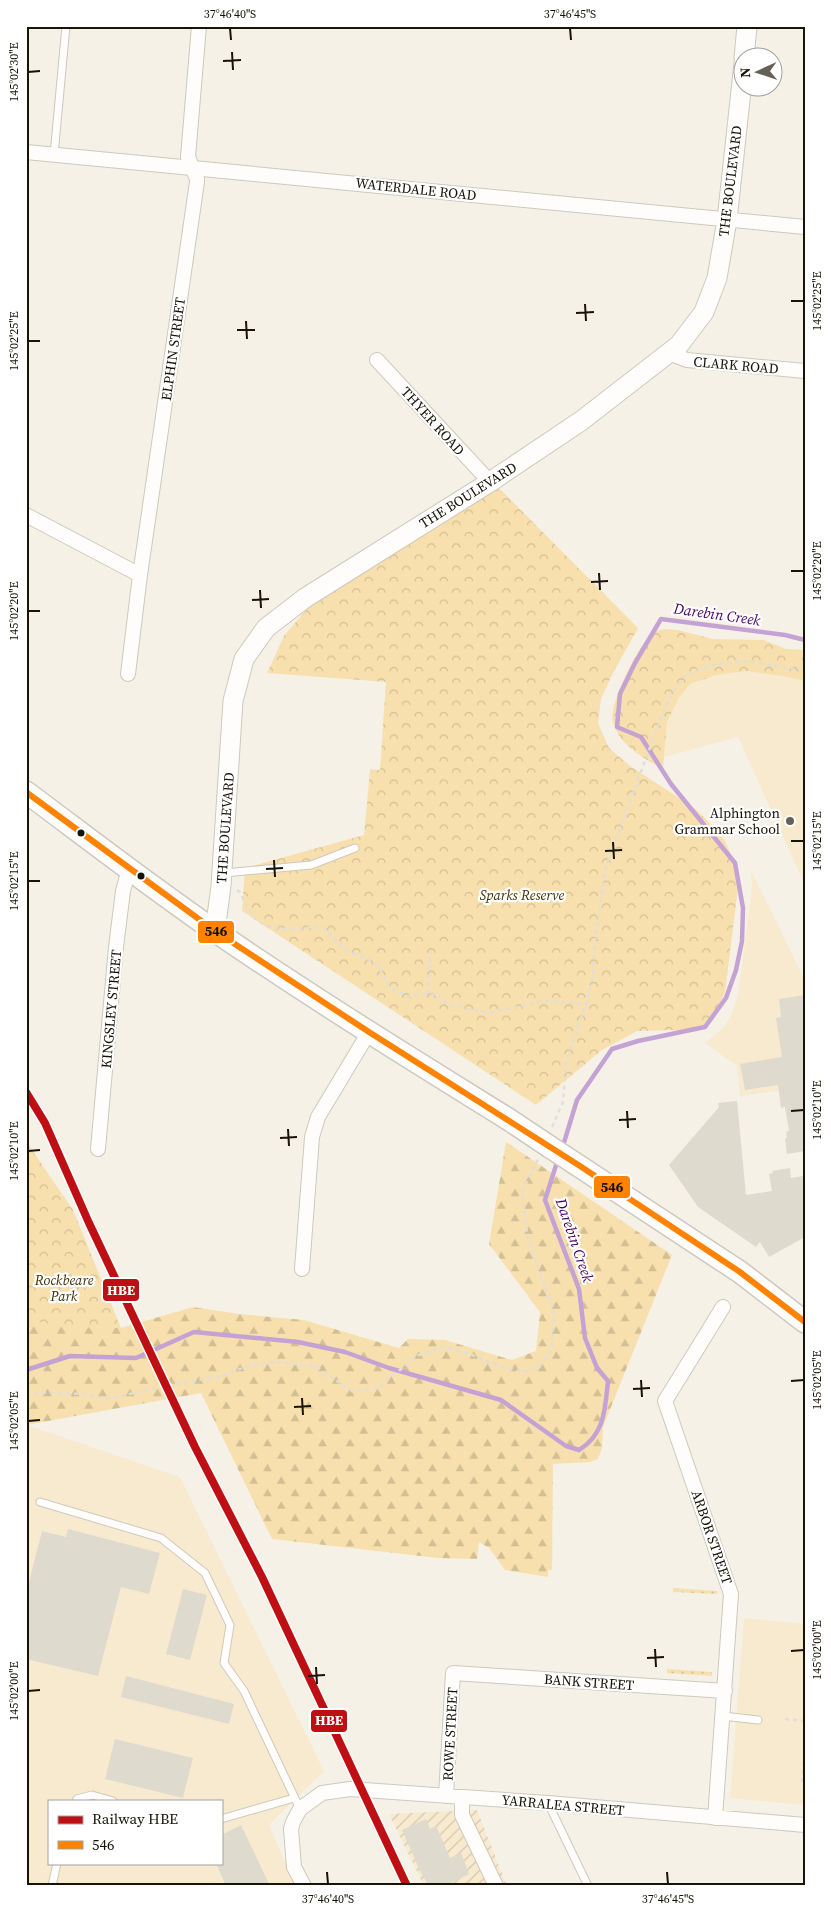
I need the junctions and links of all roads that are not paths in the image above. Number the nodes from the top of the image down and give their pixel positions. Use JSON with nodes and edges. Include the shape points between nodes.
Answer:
{"nodes":[{"id":1,"x":66,"y":26,"type":"edge"},
{"id":2,"x":199,"y":26,"type":"edge"},
{"id":3,"x":747,"y":26,"type":"edge"},
{"id":4,"x":745,"y":48,"type":"edge"},
{"id":5,"x":740,"y":98,"type":"edge"},
{"id":6,"x":26,"y":152,"type":"edge"},
{"id":7,"x":54,"y":154,"type":"junction"},
{"id":8,"x":192,"y":167,"type":"junction"},
{"id":9,"x":727,"y":220,"type":"junction"},
{"id":10,"x":805,"y":228,"type":"edge"},
{"id":11,"x":669,"y":354,"type":"junction"},
{"id":12,"x":377,"y":360,"type":"dead end"},
{"id":13,"x":805,"y":372,"type":"edge"},
{"id":14,"x":490,"y":482,"type":"junction"},
{"id":15,"x":26,"y":515,"type":"edge"},
{"id":16,"x":140,"y":575,"type":"junction"},
{"id":17,"x":128,"y":674,"type":"dead end"},
{"id":18,"x":26,"y":792,"type":"edge"},
{"id":19,"x":355,"y":848,"type":"dead end"},
{"id":20,"x":129,"y":870,"type":"junction"},
{"id":21,"x":221,"y":880,"type":"junction"},
{"id":22,"x":215,"y":931,"type":"junction"},
{"id":23,"x":369,"y":1032,"type":"junction"},
{"id":24,"x":98,"y":1148,"type":"dead end"},
{"id":25,"x":302,"y":1269,"type":"dead end"},
{"id":26,"x":723,"y":1307,"type":"dead end"},
{"id":27,"x":805,"y":1322,"type":"edge"},
{"id":28,"x":40,"y":1502,"type":"dead end"},
{"id":29,"x":453,"y":1673,"type":"joint"},
{"id":30,"x":725,"y":1691,"type":"junction"},
{"id":31,"x":723,"y":1716,"type":"junction"},
{"id":32,"x":758,"y":1720,"type":"dead end"},
{"id":33,"x":446,"y":1796,"type":"junction"},
{"id":34,"x":462,"y":1797,"type":"junction"},
{"id":35,"x":76,"y":1800,"type":"edge"},
{"id":36,"x":110,"y":1800,"type":"edge"},
{"id":37,"x":297,"y":1803,"type":"junction"},
{"id":38,"x":548,"y":1804,"type":"junction"},
{"id":39,"x":715,"y":1818,"type":"junction"},
{"id":40,"x":222,"y":1819,"type":"edge"},
{"id":41,"x":805,"y":1826,"type":"edge"},
{"id":42,"x":57,"y":1864,"type":"edge"},
{"id":43,"x":52,"y":1886,"type":"edge"},
{"id":44,"x":304,"y":1886,"type":"edge"},
{"id":45,"x":496,"y":1886,"type":"edge"},
{"id":46,"x":588,"y":1886,"type":"edge"}],
"edges":[{"from":1,"to":7,"type":"lane"},
{"from":2,"to":8,"type":"street","name":"ELPHIN STREET","via":[[188,157]]},
{"from":3,"to":4,"type":"street"},
{"from":5,"to":9,"type":"street","name":"THE BOULEVARD"},
{"from":6,"to":7,"type":"street","name":"WATERDALE ROAD"},
{"from":7,"to":8,"type":"street","name":"WATERDALE ROAD"},
{"from":8,"to":9,"type":"street","name":"WATERDALE ROAD"},
{"from":8,"to":16,"type":"street","name":"ELPHIN STREET","via":[[197,182]]},
{"from":9,"to":10,"type":"street","name":"WATERDALE ROAD"},
{"from":9,"to":11,"type":"street","name":"THE BOULEVARD","via":[[717,278],[704,312]]},
{"from":11,"to":13,"type":"street","name":"CLARK ROAD","via":[[687,360]]},
{"from":11,"to":14,"type":"street","name":"THE BOULEVARD","via":[[581,421]]},
{"from":12,"to":14,"type":"street","name":"THYER ROAD"},
{"from":14,"to":21,"type":"street","name":"THE BOULEVARD","via":[[304,598],[266,628],[244,659],[233,701]]},
{"from":15,"to":16,"type":"street"},
{"from":16,"to":17,"type":"street","name":"ELPHIN STREET"},
{"from":18,"to":20,"type":"main road"},
{"from":19,"to":21,"type":"lane","via":[[311,865]]},
{"from":20,"to":22,"type":"main road"},
{"from":20,"to":24,"type":"street","name":"KINGSLEY STREET","via":[[123,891]]},
{"from":21,"to":22,"type":"street","name":"THE BOULEVARD"},
{"from":22,"to":23,"type":"main road"},
{"from":23,"to":25,"type":"street","via":[[318,1117],[312,1136]]},
{"from":23,"to":27,"type":"main road","bridge":true,"via":[[740,1272]]},
{"from":26,"to":30,"type":"street","name":"ARBOR STREET","via":[[665,1401],[730,1587],[732,1600]]},
{"from":28,"to":37,"type":"lane","via":[[161,1538],[205,1573],[230,1625],[224,1663],[244,1691]]},
{"from":29,"to":30,"type":"street","name":"BANK STREET"},
{"from":29,"to":33,"type":"street","name":"ROWE STREET"},
{"from":30,"to":31,"type":"street","name":"ARBOR STREET"},
{"from":31,"to":32,"type":"lane"},
{"from":31,"to":39,"type":"street","name":"ARBOR STREET"},
{"from":33,"to":34,"type":"street","name":"YARRALEA STREET"},
{"from":33,"to":37,"type":"street","name":"YARRALEA STREET","via":[[350,1789],[322,1793]]},
{"from":34,"to":38,"type":"street","name":"YARRALEA STREET"},
{"from":34,"to":45,"type":"street","name":"ROWE STREET","via":[[462,1815]]},
{"from":35,"to":36,"type":"lane","via":[[92,1795]]},
{"from":37,"to":40,"type":"lane"},
{"from":37,"to":44,"type":"street","via":[[291,1828],[294,1867]]},
{"from":38,"to":39,"type":"street","name":"YARRALEA STREET"},
{"from":38,"to":46,"type":"lane"},
{"from":39,"to":41,"type":"street","name":"YARRALEA STREET"},
{"from":42,"to":43,"type":"lane"}]}
